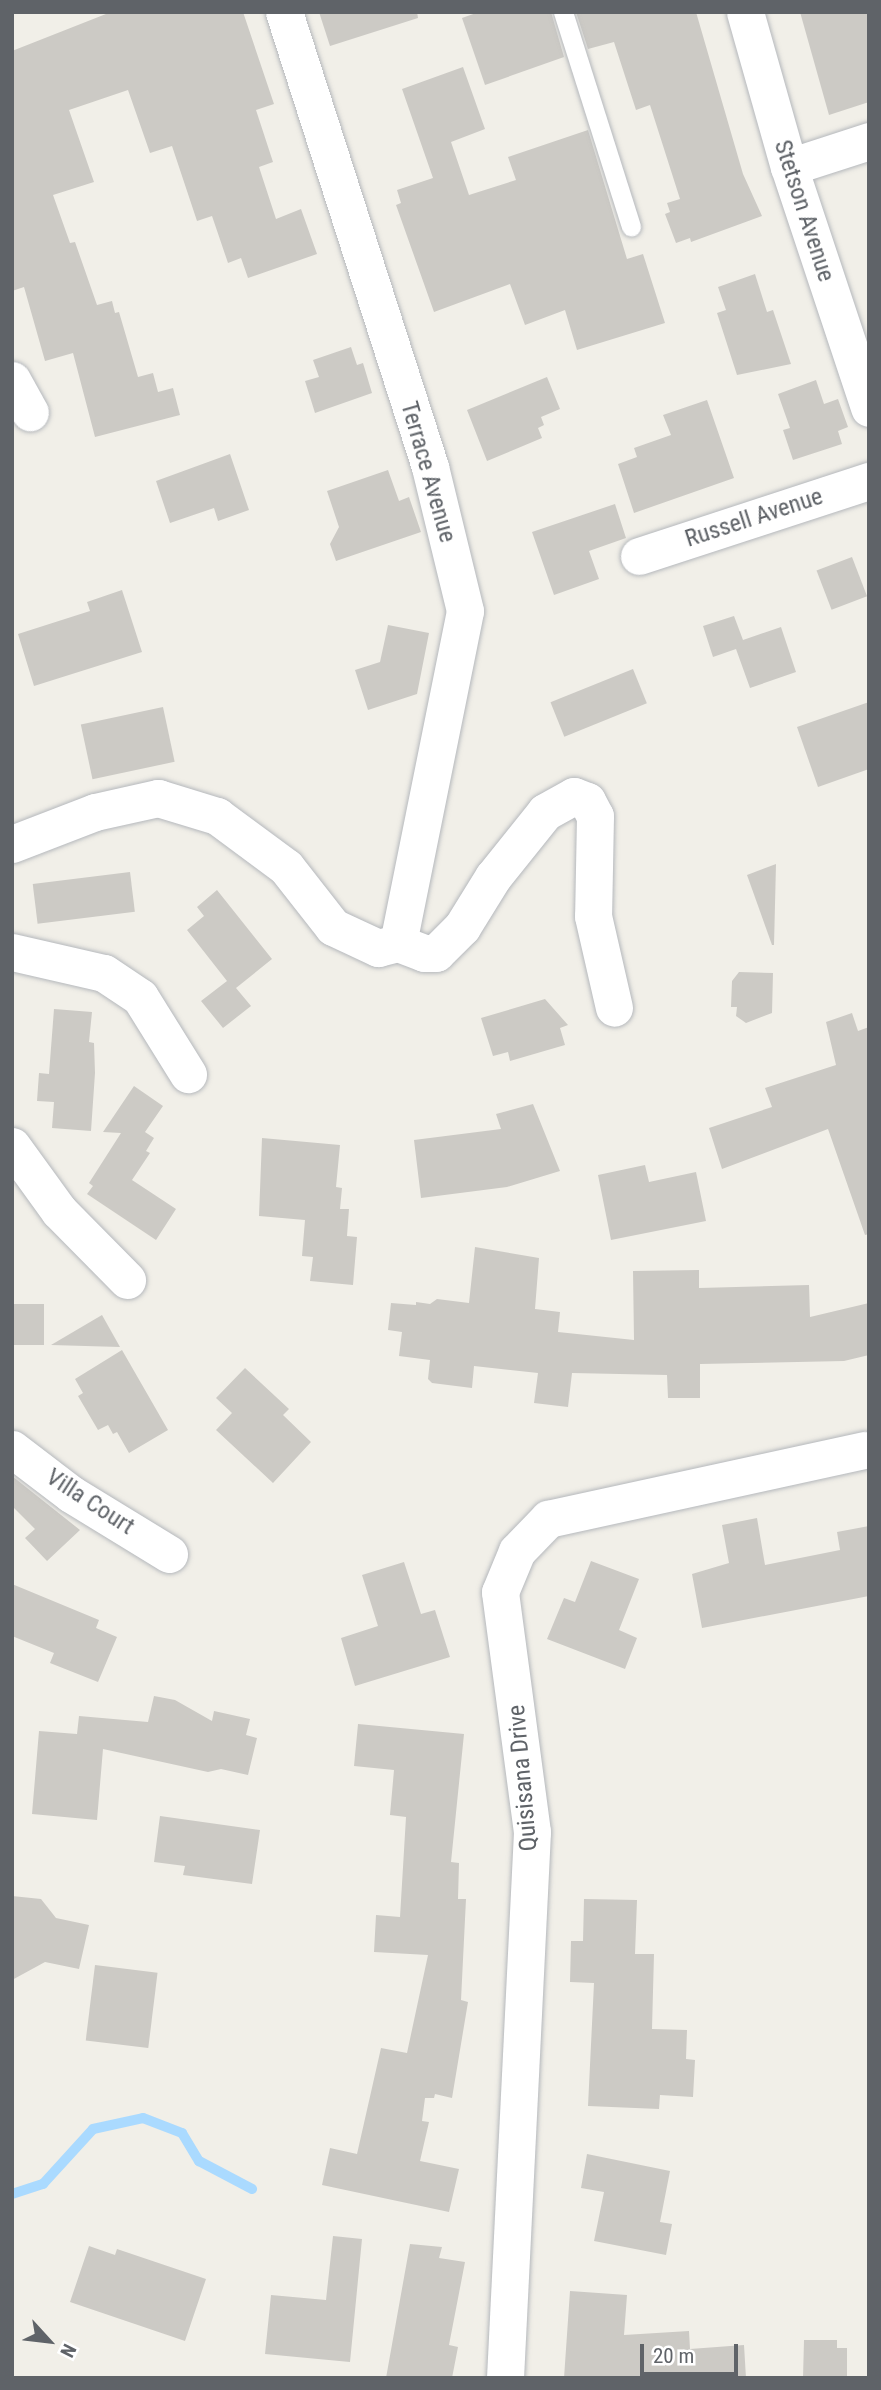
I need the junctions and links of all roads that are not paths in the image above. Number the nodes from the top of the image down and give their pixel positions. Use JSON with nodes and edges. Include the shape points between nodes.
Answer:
{"nodes":[{"id":1,"x":285,"y":12,"type":"edge"},
{"id":2,"x":562,"y":12,"type":"edge"},
{"id":3,"x":744,"y":12,"type":"edge"},
{"id":4,"x":869,"y":141,"type":"edge"},
{"id":5,"x":789,"y":167,"type":"junction"},
{"id":6,"x":631,"y":227,"type":"dead end"},
{"id":7,"x":12,"y":380,"type":"edge"},
{"id":8,"x":869,"y":408,"type":"edge"},
{"id":9,"x":30,"y":412,"type":"dead end"},
{"id":10,"x":869,"y":481,"type":"edge"},
{"id":11,"x":639,"y":555,"type":"dead end"},
{"id":12,"x":12,"y":844,"type":"edge"},
{"id":13,"x":398,"y":943,"type":"junction"},
{"id":14,"x":12,"y":952,"type":"edge"},
{"id":15,"x":614,"y":1008,"type":"dead end"},
{"id":16,"x":188,"y":1073,"type":"dead end"},
{"id":17,"x":12,"y":1146,"type":"edge"},
{"id":18,"x":127,"y":1280,"type":"dead end"},
{"id":19,"x":12,"y":1449,"type":"edge"},
{"id":20,"x":865,"y":1450,"type":"dead end"},
{"id":21,"x":169,"y":1554,"type":"dead end"},
{"id":22,"x":505,"y":2378,"type":"edge"}],
"edges":[{"from":1,"to":13,"type":"street","name":"Terrace Avenue","via":[[430,467],[465,611]]},
{"from":2,"to":6,"type":"lane"},
{"from":3,"to":5,"type":"street","name":"Stetson Avenue"},
{"from":4,"to":5,"type":"street"},
{"from":5,"to":8,"type":"street","name":"Stetson Avenue"},
{"from":7,"to":9,"type":"street"},
{"from":10,"to":11,"type":"street","name":"Russell Avenue"},
{"from":12,"to":13,"type":"street","via":[[94,812],[158,798],[217,816],[286,867],[333,927],[378,948]]},
{"from":13,"to":15,"type":"street","via":[[424,953],[446,946],[545,812],[574,796],[587,801],[595,816],[593,916]]},
{"from":14,"to":16,"type":"street","via":[[104,973],[140,997]]},
{"from":17,"to":18,"type":"street","via":[[59,1211]]},
{"from":19,"to":21,"type":"street","name":"Villa Court","via":[[71,1494]]},
{"from":20,"to":22,"type":"street","name":"Quisisana Drive","via":[[548,1519],[517,1551],[500,1592],[532,1832]]}]}
